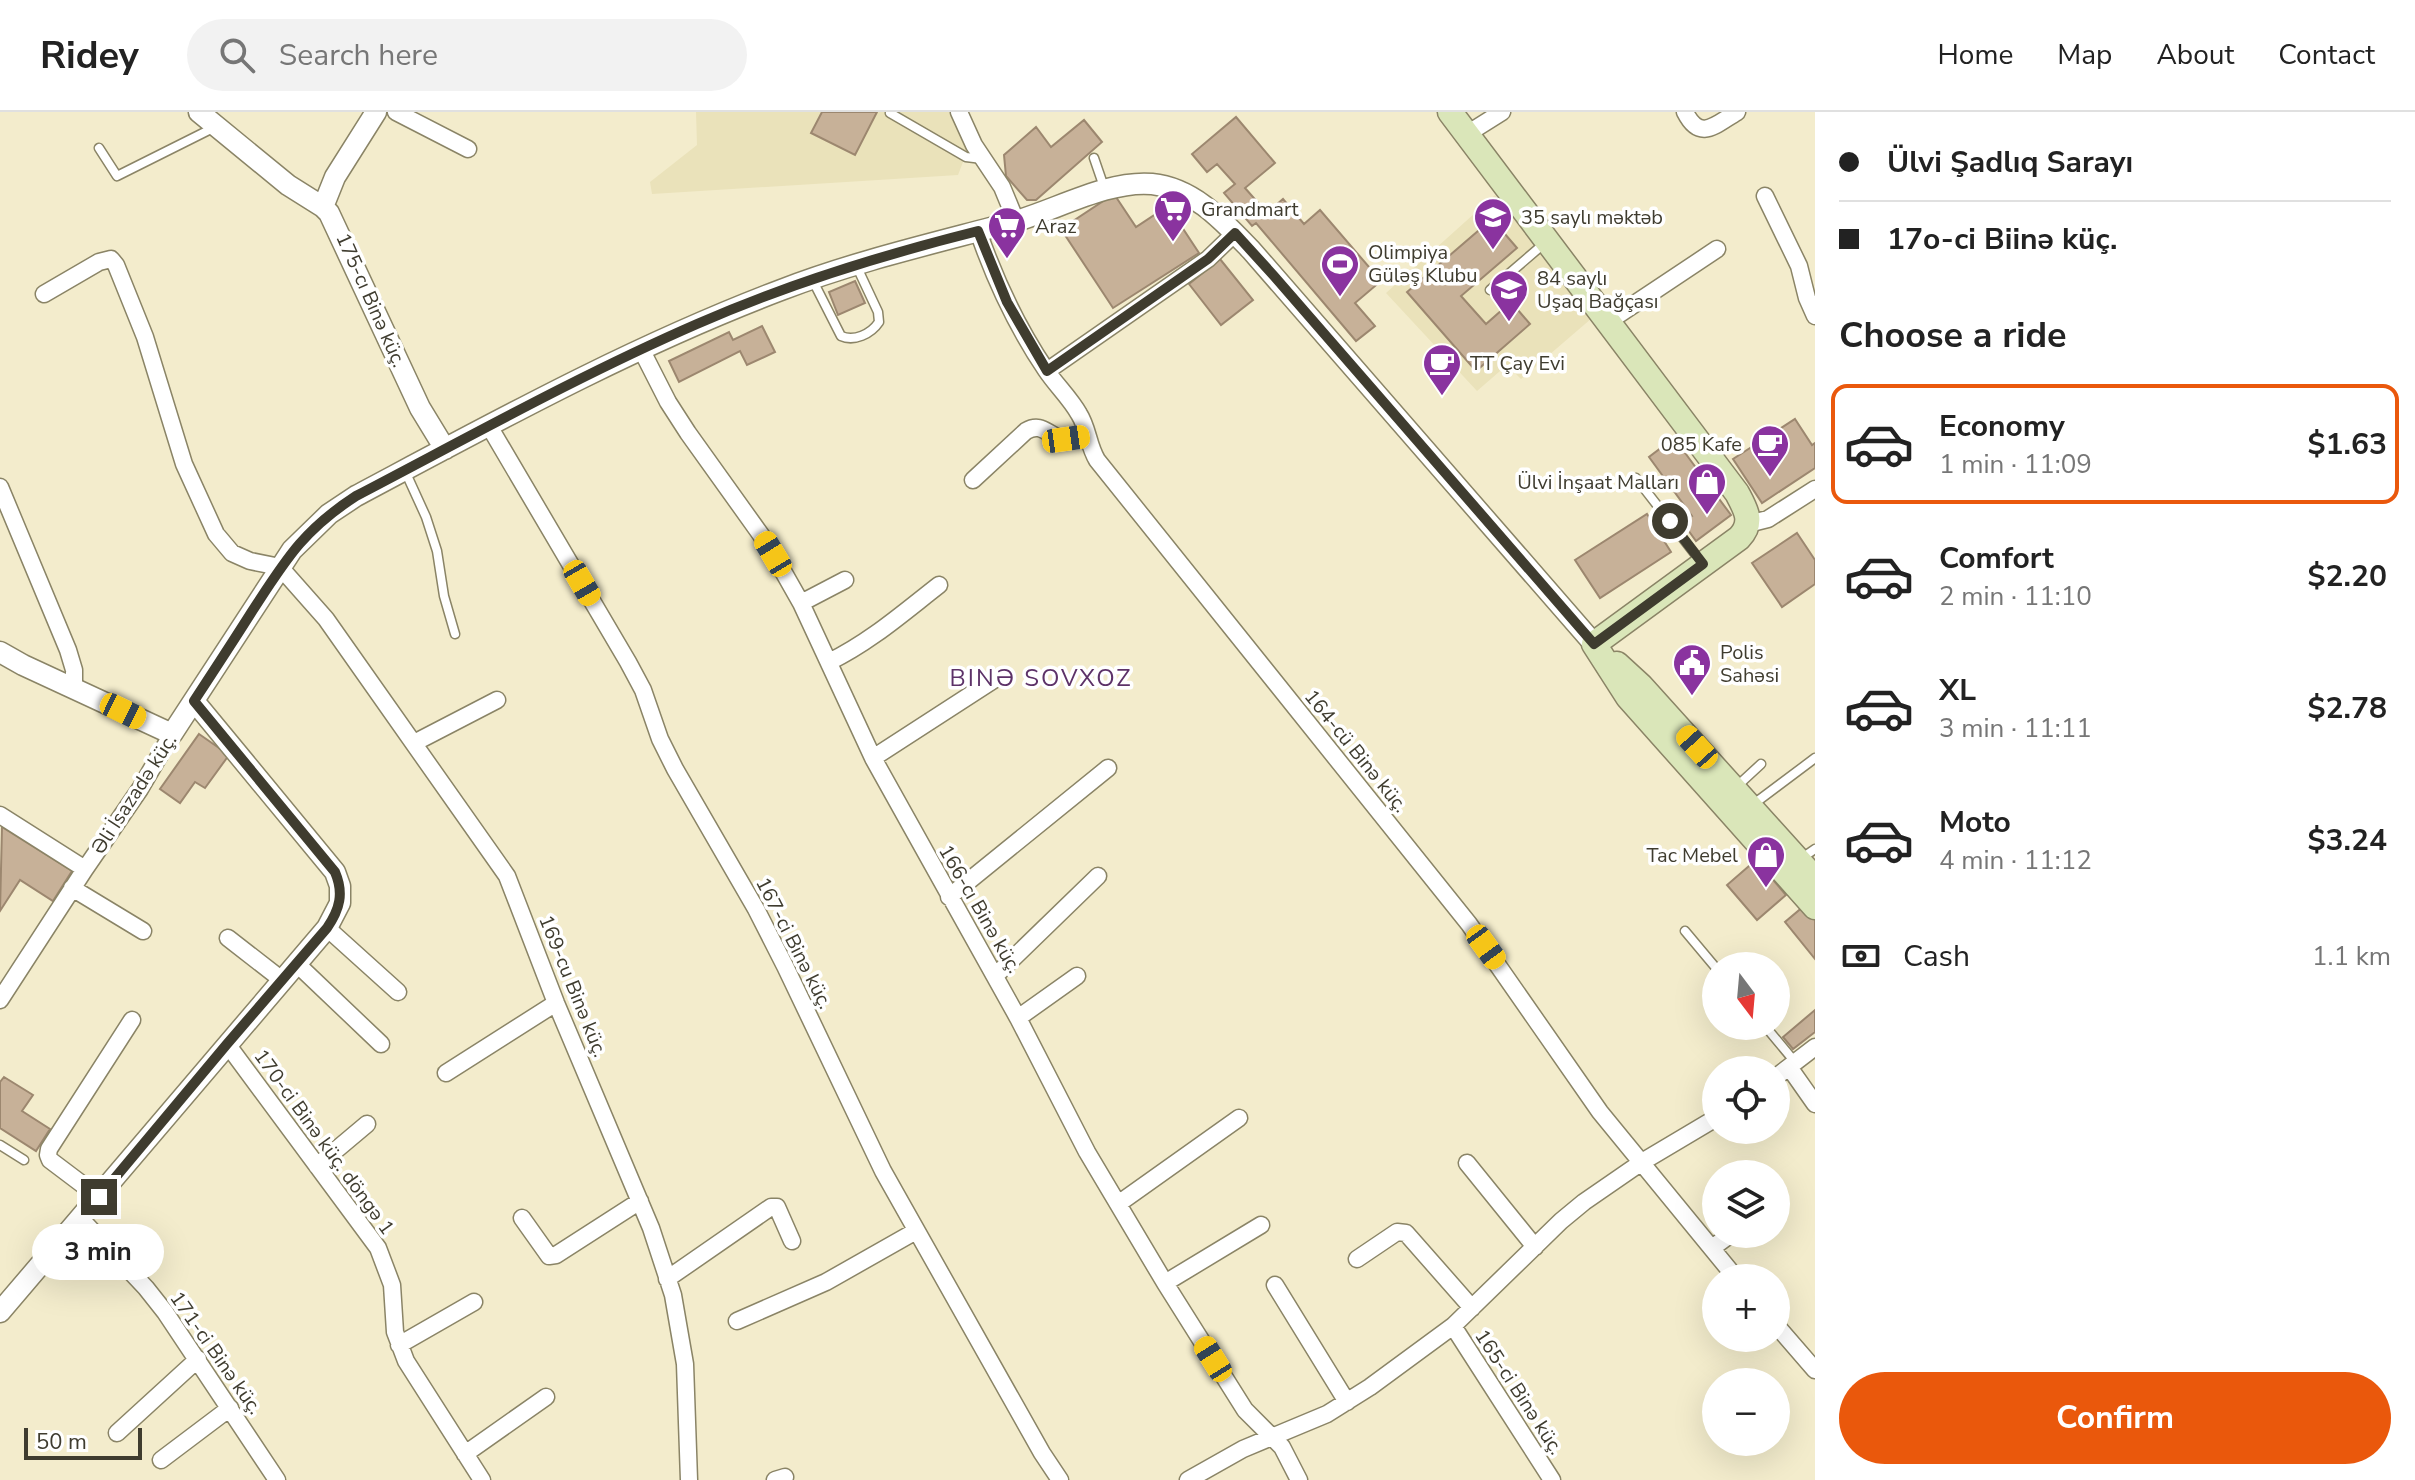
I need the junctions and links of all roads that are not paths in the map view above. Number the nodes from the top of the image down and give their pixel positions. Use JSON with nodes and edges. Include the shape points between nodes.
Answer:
{"nodes":[{"id":1,"x":199,"y":112,"type":"edge"},
{"id":2,"x":376,"y":112,"type":"edge"},
{"id":3,"x":396,"y":112,"type":"edge"},
{"id":4,"x":959,"y":112,"type":"edge"},
{"id":5,"x":1450,"y":112,"type":"edge"},
{"id":6,"x":1502,"y":112,"type":"edge"},
{"id":7,"x":1685,"y":112,"type":"edge"},
{"id":8,"x":1737,"y":112,"type":"edge"},
{"id":9,"x":890,"y":113,"type":"edge"},
{"id":10,"x":216,"y":126,"type":"junction"},
{"id":11,"x":1467,"y":134,"type":"junction"},
{"id":12,"x":99,"y":148,"type":"dead end"},
{"id":13,"x":468,"y":149,"type":"dead end"},
{"id":14,"x":1094,"y":158,"type":"dead end"},
{"id":15,"x":982,"y":159,"type":"junction"},
{"id":16,"x":1105,"y":190,"type":"junction"},
{"id":17,"x":1765,"y":196,"type":"dead end"},
{"id":18,"x":323,"y":207,"type":"junction"},
{"id":19,"x":1016,"y":221,"type":"junction"},
{"id":20,"x":978,"y":231,"type":"junction"},
{"id":21,"x":1235,"y":233,"type":"junction"},
{"id":22,"x":1547,"y":242,"type":"junction"},
{"id":23,"x":1717,"y":249,"type":"dead end"},
{"id":24,"x":856,"y":264,"type":"junction"},
{"id":25,"x":812,"y":279,"type":"junction"},
{"id":26,"x":1490,"y":290,"type":"dead end"},
{"id":27,"x":44,"y":294,"type":"dead end"},
{"id":28,"x":1815,"y":316,"type":"edge"},
{"id":29,"x":1609,"y":321,"type":"junction"},
{"id":30,"x":641,"y":349,"type":"junction"},
{"id":31,"x":1047,"y":371,"type":"junction"},
{"id":32,"x":489,"y":426,"type":"junction"},
{"id":33,"x":1087,"y":436,"type":"junction"},
{"id":34,"x":445,"y":449,"type":"junction"},
{"id":35,"x":405,"y":470,"type":"junction"},
{"id":36,"x":1636,"y":478,"type":"dead end"},
{"id":37,"x":973,"y":480,"type":"dead end"},
{"id":38,"x":0,"y":487,"type":"edge"},
{"id":39,"x":1813,"y":495,"type":"edge"},
{"id":40,"x":1748,"y":524,"type":"junction"},
{"id":41,"x":1703,"y":564,"type":"junction"},
{"id":42,"x":280,"y":567,"type":"junction"},
{"id":43,"x":845,"y":580,"type":"dead end"},
{"id":44,"x":939,"y":585,"type":"dead end"},
{"id":45,"x":801,"y":603,"type":"junction"},
{"id":46,"x":455,"y":634,"type":"dead end"},
{"id":47,"x":1594,"y":644,"type":"junction"},
{"id":48,"x":0,"y":652,"type":"edge"},
{"id":49,"x":829,"y":662,"type":"junction"},
{"id":50,"x":995,"y":679,"type":"dead end"},
{"id":51,"x":74,"y":689,"type":"junction"},
{"id":52,"x":1634,"y":692,"type":"junction"},
{"id":53,"x":497,"y":700,"type":"dead end"},
{"id":54,"x":194,"y":701,"type":"junction"},
{"id":55,"x":172,"y":734,"type":"junction"},
{"id":56,"x":414,"y":743,"type":"junction"},
{"id":57,"x":873,"y":758,"type":"junction"},
{"id":58,"x":1815,"y":758,"type":"edge"},
{"id":59,"x":1761,"y":764,"type":"dead end"},
{"id":60,"x":1108,"y":768,"type":"dead end"},
{"id":61,"x":1742,"y":798,"type":"junction"},
{"id":62,"x":0,"y":815,"type":"edge"},
{"id":63,"x":1807,"y":854,"type":"edge"},
{"id":64,"x":85,"y":869,"type":"junction"},
{"id":65,"x":1098,"y":876,"type":"dead end"},
{"id":66,"x":1815,"y":879,"type":"edge"},
{"id":67,"x":72,"y":888,"type":"junction"},
{"id":68,"x":949,"y":897,"type":"junction"},
{"id":69,"x":1815,"y":907,"type":"edge"},
{"id":70,"x":327,"y":928,"type":"junction"},
{"id":71,"x":143,"y":931,"type":"dead end"},
{"id":72,"x":1685,"y":931,"type":"dead end"},
{"id":73,"x":228,"y":938,"type":"dead end"},
{"id":74,"x":1703,"y":952,"type":"edge"},
{"id":75,"x":297,"y":964,"type":"junction"},
{"id":76,"x":995,"y":976,"type":"junction"},
{"id":77,"x":1077,"y":976,"type":"dead end"},
{"id":78,"x":282,"y":980,"type":"junction"},
{"id":79,"x":398,"y":992,"type":"dead end"},
{"id":80,"x":0,"y":1000,"type":"edge"},
{"id":81,"x":556,"y":1003,"type":"junction"},
{"id":82,"x":1018,"y":1018,"type":"junction"},
{"id":83,"x":132,"y":1020,"type":"dead end"},
{"id":84,"x":227,"y":1044,"type":"junction"},
{"id":85,"x":381,"y":1044,"type":"dead end"},
{"id":86,"x":1815,"y":1047,"type":"edge"},
{"id":87,"x":1790,"y":1067,"type":"edge"},
{"id":88,"x":446,"y":1073,"type":"dead end"},
{"id":89,"x":1790,"y":1073,"type":"edge"},
{"id":90,"x":1815,"y":1104,"type":"edge"},
{"id":91,"x":1239,"y":1118,"type":"dead end"},
{"id":92,"x":367,"y":1124,"type":"dead end"},
{"id":93,"x":1702,"y":1126,"type":"edge"},
{"id":94,"x":0,"y":1145,"type":"edge"},
{"id":95,"x":24,"y":1160,"type":"dead end"},
{"id":96,"x":1642,"y":1162,"type":"junction"},
{"id":97,"x":1467,"y":1163,"type":"dead end"},
{"id":98,"x":317,"y":1166,"type":"junction"},
{"id":99,"x":99,"y":1197,"type":"junction"},
{"id":100,"x":640,"y":1201,"type":"junction"},
{"id":101,"x":1118,"y":1204,"type":"junction"},
{"id":102,"x":522,"y":1218,"type":"dead end"},
{"id":103,"x":81,"y":1219,"type":"junction"},
{"id":104,"x":1261,"y":1225,"type":"dead end"},
{"id":105,"x":916,"y":1231,"type":"junction"},
{"id":106,"x":1702,"y":1236,"type":"edge"},
{"id":107,"x":792,"y":1241,"type":"dead end"},
{"id":108,"x":1535,"y":1247,"type":"junction"},
{"id":109,"x":1712,"y":1248,"type":"edge"},
{"id":110,"x":1357,"y":1259,"type":"dead end"},
{"id":111,"x":1725,"y":1264,"type":"edge"},
{"id":112,"x":667,"y":1279,"type":"junction"},
{"id":113,"x":1165,"y":1283,"type":"junction"},
{"id":114,"x":1275,"y":1285,"type":"dead end"},
{"id":115,"x":474,"y":1302,"type":"dead end"},
{"id":116,"x":1472,"y":1308,"type":"junction"},
{"id":117,"x":0,"y":1312,"type":"edge"},
{"id":118,"x":737,"y":1321,"type":"dead end"},
{"id":119,"x":1453,"y":1326,"type":"junction"},
{"id":120,"x":1790,"y":1341,"type":"edge"},
{"id":121,"x":399,"y":1345,"type":"junction"},
{"id":122,"x":198,"y":1359,"type":"junction"},
{"id":123,"x":1815,"y":1370,"type":"edge"},
{"id":124,"x":546,"y":1397,"type":"dead end"},
{"id":125,"x":1347,"y":1402,"type":"junction"},
{"id":126,"x":230,"y":1408,"type":"junction"},
{"id":127,"x":117,"y":1433,"type":"dead end"},
{"id":128,"x":1274,"y":1437,"type":"junction"},
{"id":129,"x":465,"y":1454,"type":"junction"},
{"id":130,"x":161,"y":1460,"type":"dead end"},
{"id":131,"x":275,"y":1479,"type":"edge"},
{"id":132,"x":482,"y":1480,"type":"edge"},
{"id":133,"x":689,"y":1480,"type":"edge"},
{"id":134,"x":1060,"y":1480,"type":"edge"},
{"id":135,"x":1188,"y":1480,"type":"edge"},
{"id":136,"x":1299,"y":1480,"type":"edge"},
{"id":137,"x":1552,"y":1480,"type":"edge"}],
"edges":[{"from":1,"to":10,"type":"street","name":"175-cı Binə küç."},
{"from":2,"to":18,"type":"street","via":[[335,177]]},
{"from":3,"to":13,"type":"street"},
{"from":4,"to":15,"type":"street"},
{"from":5,"to":11,"type":"main road"},
{"from":6,"to":11,"type":"street"},
{"from":7,"to":8,"type":"street","via":[[1691,123],[1705,129]]},
{"from":9,"to":15,"type":"lane","via":[[966,157]]},
{"from":10,"to":12,"type":"lane","via":[[117,176]]},
{"from":10,"to":18,"type":"street","name":"175-cı Binə küç."},
{"from":11,"to":22,"type":"main road"},
{"from":14,"to":16,"type":"lane"},
{"from":15,"to":19,"type":"street","via":[[1002,187]]},
{"from":16,"to":19,"type":"street","name":"Əli İsazadə küç."},
{"from":16,"to":21,"type":"street","name":"Əli İsazadə küç.","via":[[1168,187],[1200,203]]},
{"from":17,"to":28,"type":"street","via":[[1799,266]]},
{"from":18,"to":34,"type":"street","name":"175-cı Binə küç."},
{"from":19,"to":20,"type":"street","name":"Əli İsazadə küç."},
{"from":20,"to":24,"type":"street","name":"Əli İsazadə küç."},
{"from":20,"to":31,"type":"street","name":"164-cü Binə küç.","via":[[1007,302]]},
{"from":21,"to":31,"type":"street","via":[[1208,259]]},
{"from":21,"to":47,"type":"street","name":"Əli İsazadə küç."},
{"from":22,"to":26,"type":"lane"},
{"from":22,"to":29,"type":"main road"},
{"from":23,"to":29,"type":"street"},
{"from":24,"to":25,"type":"street","name":"Əli İsazadə küç."},
{"from":24,"to":25,"type":"lane","via":[[879,322],[853,339],[841,336]]},
{"from":25,"to":30,"type":"street","name":"Əli İsazadə küç."},
{"from":27,"to":42,"type":"street","via":[[111,259],[145,337],[184,464],[216,534],[232,553]]},
{"from":29,"to":40,"type":"main road","via":[[1737,493]]},
{"from":30,"to":32,"type":"street","name":"Əli İsazadə küç."},
{"from":30,"to":45,"type":"street","name":"166-cı Binə küç.","via":[[668,402],[761,535]]},
{"from":31,"to":33,"type":"street","name":"164-cü Binə küç.","via":[[1081,417]]},
{"from":32,"to":34,"type":"street","name":"Əli İsazadə küç."},
{"from":32,"to":105,"type":"street","name":"167-ci Binə küç.","via":[[643,690],[675,769],[756,909]]},
{"from":33,"to":37,"type":"street","via":[[1066,439],[1033,427]]},
{"from":33,"to":96,"type":"street","name":"164-cü Binə küç.","via":[[1097,460],[1469,924],[1568,1068]]},
{"from":34,"to":35,"type":"street","name":"Əli İsazadə küç."},
{"from":35,"to":42,"type":"street","name":"Əli İsazadə küç.","via":[[329,514]]},
{"from":35,"to":46,"type":"lane","via":[[437,551]]},
{"from":36,"to":41,"type":"lane"},
{"from":38,"to":51,"type":"street","via":[[68,650]]},
{"from":39,"to":40,"type":"street"},
{"from":40,"to":41,"type":"main road","via":[[1739,538]]},
{"from":41,"to":47,"type":"main road"},
{"from":42,"to":54,"type":"street","name":"Əli İsazadə küç."},
{"from":42,"to":56,"type":"street","name":"169-cu Binə küç.","via":[[326,619]]},
{"from":43,"to":45,"type":"street"},
{"from":44,"to":49,"type":"street","via":[[879,633]]},
{"from":45,"to":49,"type":"street","name":"166-cı Binə küç."},
{"from":47,"to":52,"type":"main road"},
{"from":48,"to":51,"type":"street"},
{"from":49,"to":57,"type":"street","name":"166-cı Binə küç."},
{"from":50,"to":57,"type":"street"},
{"from":51,"to":55,"type":"street"},
{"from":52,"to":61,"type":"main road"},
{"from":52,"to":69,"type":"main road"},
{"from":53,"to":56,"type":"street"},
{"from":54,"to":55,"type":"street","name":"Əli İsazadə küç."},
{"from":54,"to":70,"type":"street","via":[[335,872],[340,903]]},
{"from":55,"to":64,"type":"street","name":"Əli İsazadə küç."},
{"from":56,"to":81,"type":"street","name":"169-cu Binə küç.","via":[[507,876]]},
{"from":57,"to":68,"type":"street","name":"166-cı Binə küç."},
{"from":58,"to":61,"type":"lane"},
{"from":59,"to":61,"type":"lane"},
{"from":60,"to":68,"type":"street"},
{"from":61,"to":63,"type":"main road"},
{"from":62,"to":64,"type":"street"},
{"from":63,"to":66,"type":"main road"},
{"from":64,"to":67,"type":"street","name":"Əli İsazadə küç."},
{"from":65,"to":76,"type":"street"},
{"from":67,"to":71,"type":"street"},
{"from":67,"to":80,"type":"street","name":"Əli İsazadə küç."},
{"from":68,"to":76,"type":"street","name":"166-cı Binə küç."},
{"from":70,"to":75,"type":"street"},
{"from":70,"to":79,"type":"street"},
{"from":72,"to":74,"type":"lane"},
{"from":73,"to":78,"type":"street"},
{"from":75,"to":78,"type":"street"},
{"from":75,"to":85,"type":"street"},
{"from":76,"to":82,"type":"street","name":"166-cı Binə küç."},
{"from":77,"to":82,"type":"street"},
{"from":78,"to":84,"type":"street"},
{"from":81,"to":88,"type":"street"},
{"from":81,"to":100,"type":"street","name":"169-cu Binə küç."},
{"from":82,"to":101,"type":"street","name":"166-cı Binə küç."},
{"from":83,"to":99,"type":"street","via":[[49,1149],[50,1160]]},
{"from":84,"to":98,"type":"street","name":"170-ci Binə küç. döngə 1"},
{"from":84,"to":99,"type":"street"},
{"from":86,"to":87,"type":"street"},
{"from":89,"to":90,"type":"street"},
{"from":91,"to":101,"type":"street"},
{"from":92,"to":98,"type":"street"},
{"from":93,"to":96,"type":"street"},
{"from":94,"to":95,"type":"lane"},
{"from":96,"to":106,"type":"street","name":"164-cü Binə küç."},
{"from":96,"to":108,"type":"street","via":[[1584,1202]]},
{"from":97,"to":108,"type":"street"},
{"from":98,"to":121,"type":"street","name":"170-ci Binə küç. döngə 1","via":[[378,1248],[392,1285]]},
{"from":99,"to":103,"type":"street"},
{"from":100,"to":102,"type":"street","via":[[556,1255],[549,1256]]},
{"from":100,"to":112,"type":"street","name":"169-cu Binə küç."},
{"from":101,"to":113,"type":"street","name":"166-cı Binə küç."},
{"from":103,"to":117,"type":"street"},
{"from":103,"to":122,"type":"street","name":"171-ci Binə küç.","via":[[146,1288]]},
{"from":104,"to":113,"type":"street"},
{"from":105,"to":118,"type":"street","via":[[826,1282]]},
{"from":105,"to":134,"type":"street","name":"167-ci Binə küç."},
{"from":107,"to":112,"type":"street","via":[[777,1207],[771,1207]]},
{"from":108,"to":116,"type":"street"},
{"from":109,"to":111,"type":"street","name":"164-cü Binə küç."},
{"from":110,"to":116,"type":"street","via":[[1397,1232],[1406,1233]]},
{"from":112,"to":133,"type":"street","name":"169-cu Binə küç.","via":[[683,1344]]},
{"from":113,"to":128,"type":"street","name":"166-cı Binə küç.","via":[[1245,1410]]},
{"from":114,"to":125,"type":"street"},
{"from":115,"to":121,"type":"street"},
{"from":116,"to":119,"type":"street"},
{"from":119,"to":125,"type":"street"},
{"from":119,"to":137,"type":"street","name":"165-ci Binə küç."},
{"from":120,"to":123,"type":"street"},
{"from":121,"to":129,"type":"street","name":"170-ci Binə küç. döngə 1"},
{"from":122,"to":126,"type":"street","name":"171-ci Binə küç."},
{"from":122,"to":127,"type":"street"},
{"from":124,"to":129,"type":"street"},
{"from":125,"to":128,"type":"street"},
{"from":126,"to":130,"type":"street"},
{"from":126,"to":131,"type":"street","name":"171-ci Binə küç."},
{"from":128,"to":135,"type":"street"},
{"from":128,"to":136,"type":"street","name":"166-cı Binə küç."},
{"from":129,"to":132,"type":"street","name":"170-ci Binə küç. döngə 1"}]}
